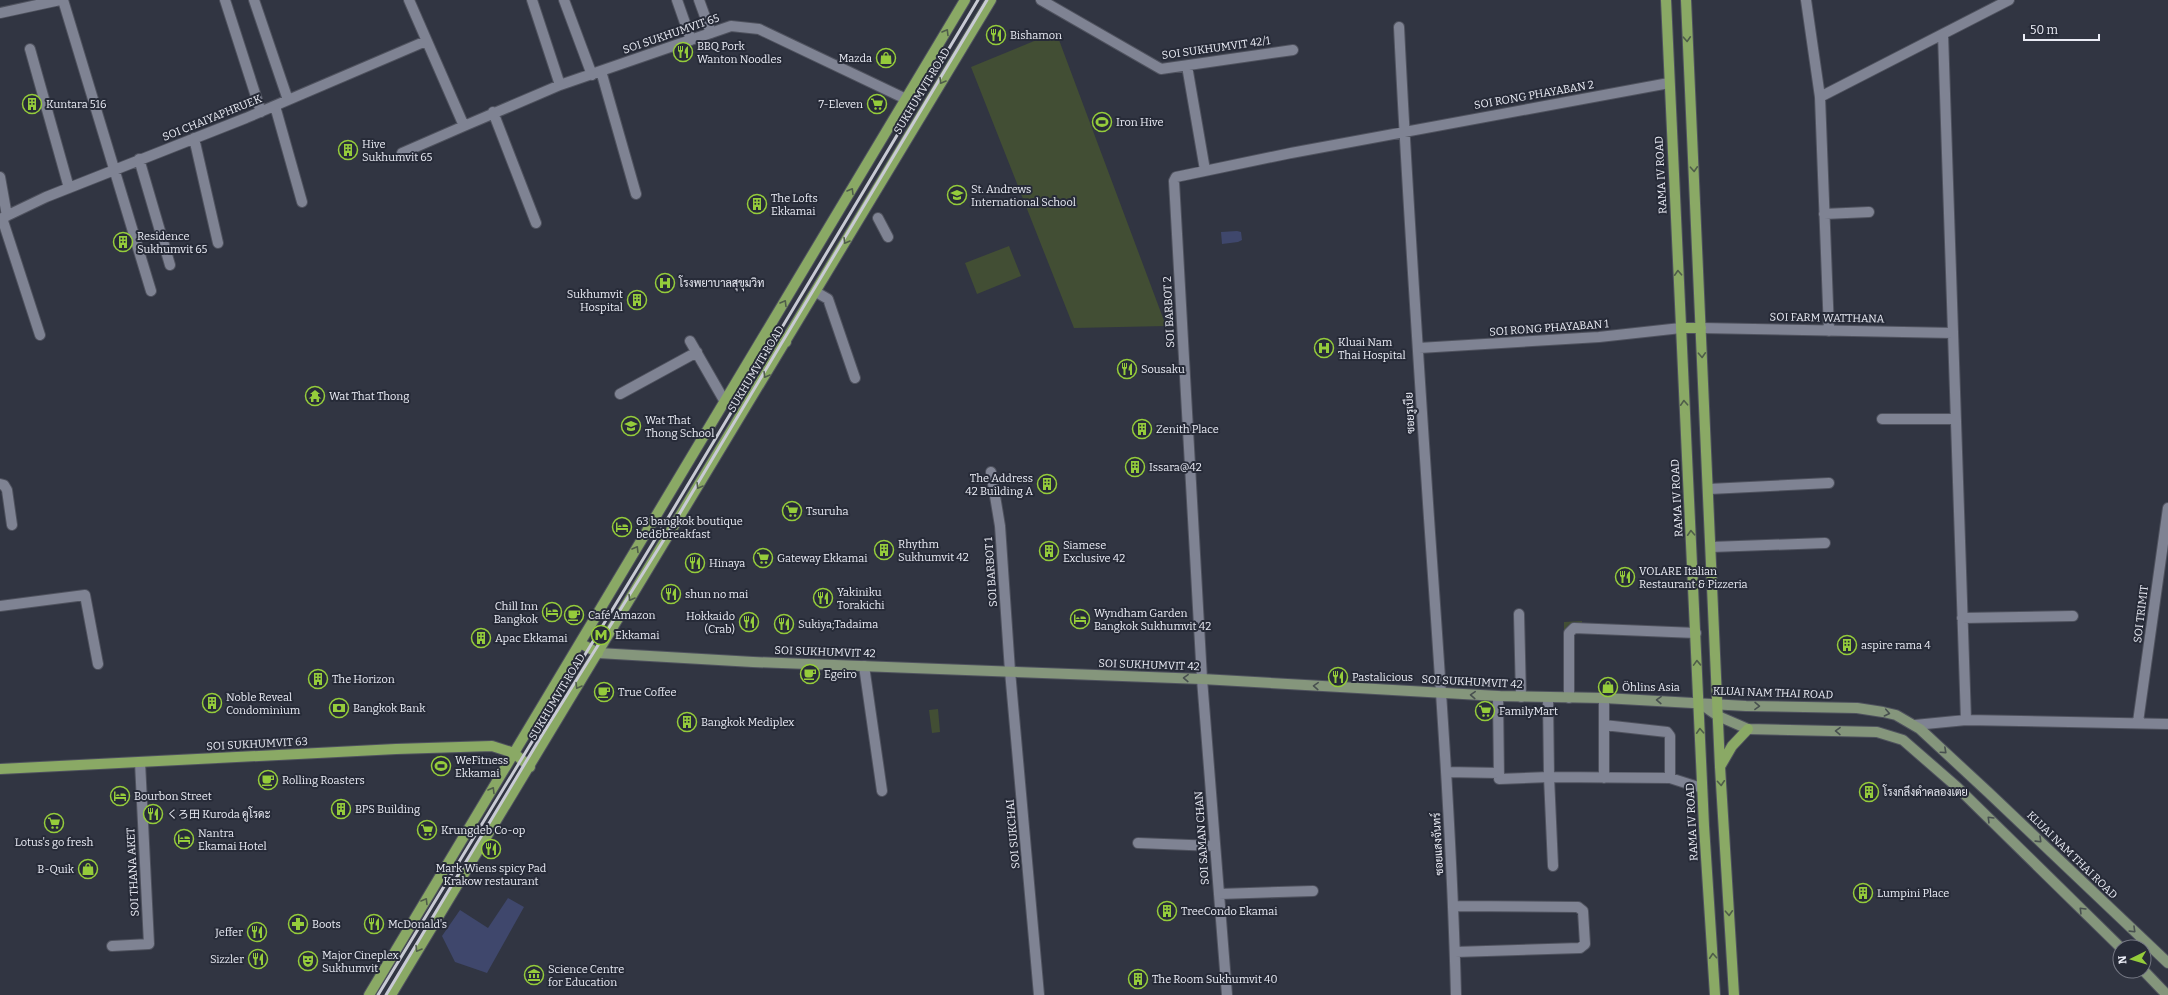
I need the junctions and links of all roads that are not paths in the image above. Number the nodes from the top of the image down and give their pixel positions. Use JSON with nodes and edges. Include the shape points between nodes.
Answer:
{"nodes":[{"id":1,"x":61,"y":0,"type":"edge"},
{"id":2,"x":225,"y":0,"type":"edge"},
{"id":3,"x":254,"y":0,"type":"edge"},
{"id":4,"x":409,"y":0,"type":"edge"},
{"id":5,"x":532,"y":0,"type":"edge"},
{"id":6,"x":564,"y":0,"type":"edge"},
{"id":7,"x":677,"y":0,"type":"edge"},
{"id":8,"x":700,"y":0,"type":"edge"},
{"id":9,"x":965,"y":0,"type":"edge"},
{"id":10,"x":991,"y":0,"type":"edge"},
{"id":11,"x":1041,"y":0,"type":"edge"},
{"id":12,"x":1666,"y":0,"type":"edge"},
{"id":13,"x":1686,"y":0,"type":"edge"},
{"id":14,"x":1806,"y":0,"type":"edge"},
{"id":15,"x":2009,"y":0,"type":"edge"},
{"id":16,"x":0,"y":13,"type":"edge"},
{"id":17,"x":1399,"y":28,"type":"dead end"},
{"id":18,"x":711,"y":33,"type":"junction"},
{"id":19,"x":1944,"y":34,"type":"junction"},
{"id":20,"x":691,"y":40,"type":"junction"},
{"id":21,"x":426,"y":41,"type":"junction"},
{"id":22,"x":30,"y":49,"type":"dead end"},
{"id":23,"x":1293,"y":50,"type":"dead end"},
{"id":24,"x":1187,"y":66,"type":"junction"},
{"id":25,"x":596,"y":73,"type":"junction"},
{"id":26,"x":1669,"y":82,"type":"junction"},
{"id":27,"x":560,"y":85,"type":"junction"},
{"id":28,"x":1820,"y":97,"type":"junction"},
{"id":29,"x":906,"y":99,"type":"junction"},
{"id":30,"x":288,"y":100,"type":"junction"},
{"id":31,"x":275,"y":106,"type":"junction"},
{"id":32,"x":261,"y":112,"type":"junction"},
{"id":33,"x":493,"y":112,"type":"junction"},
{"id":34,"x":464,"y":126,"type":"junction"},
{"id":35,"x":1404,"y":132,"type":"junction"},
{"id":36,"x":194,"y":138,"type":"junction"},
{"id":37,"x":402,"y":153,"type":"dead end"},
{"id":38,"x":139,"y":160,"type":"junction"},
{"id":39,"x":114,"y":169,"type":"junction"},
{"id":40,"x":1205,"y":170,"type":"junction"},
{"id":41,"x":0,"y":177,"type":"edge"},
{"id":42,"x":69,"y":188,"type":"junction"},
{"id":43,"x":636,"y":194,"type":"dead end"},
{"id":44,"x":302,"y":202,"type":"dead end"},
{"id":45,"x":1869,"y":212,"type":"dead end"},
{"id":46,"x":1824,"y":214,"type":"junction"},
{"id":47,"x":3,"y":218,"type":"edge"},
{"id":48,"x":878,"y":218,"type":"dead end"},
{"id":49,"x":536,"y":223,"type":"dead end"},
{"id":50,"x":888,"y":237,"type":"dead end"},
{"id":51,"x":218,"y":243,"type":"dead end"},
{"id":52,"x":170,"y":265,"type":"dead end"},
{"id":53,"x":151,"y":291,"type":"dead end"},
{"id":54,"x":816,"y":292,"type":"junction"},
{"id":55,"x":1681,"y":328,"type":"junction"},
{"id":56,"x":1701,"y":328,"type":"junction"},
{"id":57,"x":768,"y":330,"type":"junction"},
{"id":58,"x":1829,"y":331,"type":"junction"},
{"id":59,"x":1953,"y":333,"type":"junction"},
{"id":60,"x":40,"y":335,"type":"dead end"},
{"id":61,"x":690,"y":341,"type":"dead end"},
{"id":62,"x":786,"y":342,"type":"junction"},
{"id":63,"x":1419,"y":348,"type":"junction"},
{"id":64,"x":696,"y":352,"type":"junction"},
{"id":65,"x":854,"y":378,"type":"dead end"},
{"id":66,"x":620,"y":394,"type":"dead end"},
{"id":67,"x":725,"y":402,"type":"junction"},
{"id":68,"x":1882,"y":419,"type":"dead end"},
{"id":69,"x":1956,"y":419,"type":"junction"},
{"id":70,"x":991,"y":472,"type":"dead end"},
{"id":71,"x":1828,"y":483,"type":"dead end"},
{"id":72,"x":0,"y":484,"type":"edge"},
{"id":73,"x":1709,"y":489,"type":"junction"},
{"id":74,"x":2168,"y":508,"type":"edge"},
{"id":75,"x":12,"y":525,"type":"dead end"},
{"id":76,"x":1825,"y":543,"type":"dead end"},
{"id":77,"x":1711,"y":547,"type":"junction"},
{"id":78,"x":0,"y":606,"type":"edge"},
{"id":79,"x":1519,"y":614,"type":"dead end"},
{"id":80,"x":2073,"y":616,"type":"dead end"},
{"id":81,"x":1962,"y":618,"type":"junction"},
{"id":82,"x":1696,"y":634,"type":"junction"},
{"id":83,"x":580,"y":643,"type":"junction"},
{"id":84,"x":598,"y":653,"type":"junction"},
{"id":85,"x":98,"y":664,"type":"dead end"},
{"id":86,"x":864,"y":666,"type":"junction"},
{"id":87,"x":1010,"y":671,"type":"junction"},
{"id":88,"x":1202,"y":679,"type":"junction"},
{"id":89,"x":1441,"y":693,"type":"junction"},
{"id":90,"x":1498,"y":696,"type":"junction"},
{"id":91,"x":1521,"y":697,"type":"junction"},
{"id":92,"x":1548,"y":698,"type":"junction"},
{"id":93,"x":1569,"y":698,"type":"junction"},
{"id":94,"x":1604,"y":698,"type":"junction"},
{"id":95,"x":1698,"y":702,"type":"junction"},
{"id":96,"x":1718,"y":704,"type":"junction"},
{"id":97,"x":1718,"y":716,"type":"junction"},
{"id":98,"x":1966,"y":720,"type":"junction"},
{"id":99,"x":2138,"y":722,"type":"junction"},
{"id":100,"x":2168,"y":724,"type":"edge"},
{"id":101,"x":1604,"y":725,"type":"junction"},
{"id":102,"x":1915,"y":725,"type":"junction"},
{"id":103,"x":1748,"y":729,"type":"junction"},
{"id":104,"x":1903,"y":740,"type":"junction"},
{"id":105,"x":514,"y":753,"type":"junction"},
{"id":106,"x":140,"y":762,"type":"junction"},
{"id":107,"x":530,"y":767,"type":"junction"},
{"id":108,"x":1720,"y":767,"type":"junction"},
{"id":109,"x":0,"y":769,"type":"edge"},
{"id":110,"x":1446,"y":772,"type":"junction"},
{"id":111,"x":1499,"y":773,"type":"junction"},
{"id":112,"x":1549,"y":777,"type":"junction"},
{"id":113,"x":1604,"y":778,"type":"junction"},
{"id":114,"x":1670,"y":778,"type":"junction"},
{"id":115,"x":1702,"y":787,"type":"junction"},
{"id":116,"x":882,"y":791,"type":"dead end"},
{"id":117,"x":1138,"y":843,"type":"dead end"},
{"id":118,"x":1215,"y":846,"type":"junction"},
{"id":119,"x":1553,"y":866,"type":"dead end"},
{"id":120,"x":1313,"y":891,"type":"dead end"},
{"id":121,"x":1219,"y":894,"type":"junction"},
{"id":122,"x":1454,"y":906,"type":"junction"},
{"id":123,"x":2112,"y":939,"type":"edge"},
{"id":124,"x":112,"y":946,"type":"dead end"},
{"id":125,"x":1455,"y":952,"type":"junction"},
{"id":126,"x":2168,"y":963,"type":"edge"},
{"id":127,"x":2152,"y":979,"type":"edge"},
{"id":128,"x":369,"y":995,"type":"edge"},
{"id":129,"x":391,"y":995,"type":"edge"},
{"id":130,"x":1039,"y":995,"type":"edge"},
{"id":131,"x":1227,"y":995,"type":"edge"},
{"id":132,"x":1456,"y":995,"type":"edge"},
{"id":133,"x":1715,"y":995,"type":"edge"},
{"id":134,"x":1734,"y":995,"type":"edge"},
{"id":135,"x":2167,"y":995,"type":"edge"}],
"edges":[{"from":1,"to":16,"type":"street"},
{"from":1,"to":39,"type":"street"},
{"from":2,"to":32,"type":"street"},
{"from":3,"to":30,"type":"street"},
{"from":4,"to":21,"type":"street"},
{"from":5,"to":27,"type":"street"},
{"from":6,"to":25,"type":"street"},
{"from":7,"to":20,"type":"street"},
{"from":8,"to":18,"type":"street"},
{"from":29,"to":9,"type":"main road","name":"SUKHUMVIT ROAD","one_way":true},
{"from":10,"to":54,"type":"main road","name":"SUKHUMVIT ROAD","one_way":true},
{"from":11,"to":24,"type":"street","name":"SOI SUKHUMVIT 42/1","via":[[1156,67],[1166,69]]},
{"from":12,"to":26,"type":"main road","name":"RAMA IV ROAD"},
{"from":13,"to":56,"type":"main road","one_way":true},
{"from":14,"to":28,"type":"street"},
{"from":15,"to":19,"type":"street"},
{"from":17,"to":35,"type":"street","name":"ซอยรูเบีย"},
{"from":18,"to":20,"type":"street","name":"SOI SUKHUMVIT 65"},
{"from":18,"to":29,"type":"street","name":"SOI SUKHUMVIT 65","via":[[732,26],[759,29]]},
{"from":19,"to":28,"type":"street"},
{"from":19,"to":59,"type":"street"},
{"from":20,"to":25,"type":"street","name":"SOI SUKHUMVIT 65"},
{"from":21,"to":30,"type":"street","name":"SOI CHAIYAPHRUEK"},
{"from":21,"to":34,"type":"street"},
{"from":22,"to":42,"type":"street"},
{"from":23,"to":24,"type":"street","name":"SOI SUKHUMVIT 42/1"},
{"from":24,"to":40,"type":"street"},
{"from":25,"to":27,"type":"street","name":"SOI SUKHUMVIT 65"},
{"from":25,"to":43,"type":"street"},
{"from":26,"to":35,"type":"street","name":"SOI RONG PHAYABAN 2"},
{"from":55,"to":26,"type":"main road","name":"RAMA IV ROAD","one_way":true},
{"from":27,"to":33,"type":"street","name":"SOI SUKHUMVIT 65"},
{"from":28,"to":46,"type":"street"},
{"from":57,"to":29,"type":"main road","name":"SUKHUMVIT ROAD","one_way":true},
{"from":30,"to":31,"type":"street","name":"SOI CHAIYAPHRUEK"},
{"from":31,"to":32,"type":"street","name":"SOI CHAIYAPHRUEK"},
{"from":31,"to":44,"type":"street"},
{"from":32,"to":36,"type":"street","name":"SOI CHAIYAPHRUEK"},
{"from":33,"to":34,"type":"street","name":"SOI SUKHUMVIT 65"},
{"from":33,"to":49,"type":"street"},
{"from":34,"to":37,"type":"street","name":"SOI SUKHUMVIT 65"},
{"from":35,"to":40,"type":"street","name":"SOI BARBOT 2"},
{"from":35,"to":63,"type":"street","name":"ซอยรูเบีย"},
{"from":36,"to":38,"type":"street","name":"SOI CHAIYAPHRUEK"},
{"from":36,"to":51,"type":"street"},
{"from":38,"to":39,"type":"street","name":"SOI CHAIYAPHRUEK"},
{"from":38,"to":52,"type":"street"},
{"from":39,"to":42,"type":"street","name":"SOI CHAIYAPHRUEK"},
{"from":39,"to":53,"type":"street"},
{"from":40,"to":88,"type":"street","name":"SOI BARBOT 2","via":[[1179,175],[1174,180]]},
{"from":41,"to":47,"type":"street"},
{"from":42,"to":47,"type":"street","name":"SOI CHAIYAPHRUEK"},
{"from":45,"to":46,"type":"street"},
{"from":46,"to":58,"type":"street"},
{"from":47,"to":60,"type":"street"},
{"from":48,"to":50,"type":"street"},
{"from":54,"to":62,"type":"main road","name":"SUKHUMVIT ROAD"},
{"from":54,"to":65,"type":"street","via":[[828,299]]},
{"from":55,"to":56,"type":"main road"},
{"from":55,"to":63,"type":"street","name":"SOI RONG PHAYABAN 1","via":[[1599,337]]},
{"from":82,"to":55,"type":"main road","name":"RAMA IV ROAD","one_way":true},
{"from":56,"to":58,"type":"street","name":"SOI FARM WATTHANA"},
{"from":56,"to":73,"type":"main road","one_way":true},
{"from":57,"to":62,"type":"main road"},
{"from":57,"to":67,"type":"main road","name":"SUKHUMVIT ROAD"},
{"from":58,"to":59,"type":"street","name":"SOI FARM WATTHANA"},
{"from":59,"to":69,"type":"street"},
{"from":61,"to":64,"type":"street"},
{"from":62,"to":84,"type":"main road","name":"SUKHUMVIT ROAD","one_way":true},
{"from":63,"to":89,"type":"street","name":"ซอยรูเบีย"},
{"from":64,"to":66,"type":"street"},
{"from":64,"to":67,"type":"street"},
{"from":83,"to":67,"type":"main road","name":"SUKHUMVIT ROAD","one_way":true},
{"from":68,"to":69,"type":"street"},
{"from":69,"to":81,"type":"street"},
{"from":70,"to":87,"type":"street","name":"SOI BARBOT 1","via":[[1000,526]]},
{"from":71,"to":73,"type":"street"},
{"from":72,"to":75,"type":"street","via":[[7,490]]},
{"from":73,"to":77,"type":"main road"},
{"from":74,"to":99,"type":"street","name":"SOI TRIMIT"},
{"from":76,"to":77,"type":"street"},
{"from":77,"to":96,"type":"main road"},
{"from":78,"to":85,"type":"street","via":[[85,595]]},
{"from":79,"to":91,"type":"street"},
{"from":80,"to":81,"type":"street"},
{"from":81,"to":98,"type":"street"},
{"from":82,"to":93,"type":"street","via":[[1571,629]]},
{"from":95,"to":82,"type":"main road","name":"RAMA IV ROAD","one_way":true},
{"from":83,"to":84,"type":"main road"},
{"from":83,"to":105,"type":"main road","name":"SUKHUMVIT ROAD"},
{"from":84,"to":86,"type":"main road","name":"SOI SUKHUMVIT 42"},
{"from":84,"to":107,"type":"main road","name":"SUKHUMVIT ROAD","one_way":true},
{"from":86,"to":87,"type":"main road","name":"SOI SUKHUMVIT 42"},
{"from":86,"to":116,"type":"street"},
{"from":88,"to":87,"type":"main road","name":"SOI SUKHUMVIT 42","one_way":true},
{"from":87,"to":130,"type":"street","name":"SOI SUKCHAI"},
{"from":89,"to":88,"type":"main road","name":"SOI SUKHUMVIT 42","one_way":true},
{"from":88,"to":118,"type":"street","name":"SOI SAMAN CHAN"},
{"from":90,"to":89,"type":"main road","name":"SOI SUKHUMVIT 42","one_way":true},
{"from":89,"to":110,"type":"street","name":"ซอยแสงจันทร์"},
{"from":90,"to":91,"type":"main road","name":"SOI SUKHUMVIT 42"},
{"from":90,"to":111,"type":"street"},
{"from":91,"to":92,"type":"main road","name":"SOI SUKHUMVIT 42"},
{"from":92,"to":93,"type":"main road","name":"SOI SUKHUMVIT 42"},
{"from":92,"to":112,"type":"street"},
{"from":93,"to":94,"type":"main road","name":"SOI SUKHUMVIT 42"},
{"from":95,"to":94,"type":"main road","name":"SOI SUKHUMVIT 42","one_way":true},
{"from":94,"to":101,"type":"street"},
{"from":95,"to":96,"type":"main road","name":"KLUAI NAM THAI ROAD"},
{"from":95,"to":97,"type":"main road","name":"KLUAI NAM THAI ROAD"},
{"from":115,"to":95,"type":"main road","name":"RAMA IV ROAD","one_way":true},
{"from":96,"to":97,"type":"main road"},
{"from":96,"to":102,"type":"main road","name":"KLUAI NAM THAI ROAD","one_way":true,"via":[[1857,708],[1896,715]]},
{"from":97,"to":103,"type":"main road","name":"KLUAI NAM THAI ROAD"},
{"from":97,"to":108,"type":"main road"},
{"from":98,"to":99,"type":"street"},
{"from":98,"to":102,"type":"street"},
{"from":99,"to":100,"type":"street"},
{"from":101,"to":113,"type":"street"},
{"from":101,"to":114,"type":"street","via":[[1667,732],[1670,736]]},
{"from":102,"to":104,"type":"main road"},
{"from":102,"to":126,"type":"main road","name":"KLUAI NAM THAI ROAD","one_way":true},
{"from":104,"to":103,"type":"main road","name":"KLUAI NAM THAI ROAD","one_way":true,"via":[[1877,732]]},
{"from":103,"to":108,"type":"main road","via":[[1732,746]]},
{"from":123,"to":104,"type":"main road","name":"KLUAI NAM THAI ROAD","one_way":true,"via":[[1957,787]]},
{"from":105,"to":106,"type":"main road","name":"SOI SUKHUMVIT 63","via":[[492,746]]},
{"from":105,"to":107,"type":"main road"},
{"from":128,"to":105,"type":"main road","name":"SUKHUMVIT ROAD","one_way":true},
{"from":106,"to":109,"type":"main road","name":"SOI SUKHUMVIT 63"},
{"from":106,"to":124,"type":"street","name":"SOI THANA AKET","via":[[149,944]]},
{"from":107,"to":129,"type":"main road","name":"SUKHUMVIT ROAD","one_way":true},
{"from":108,"to":134,"type":"main road","one_way":true},
{"from":110,"to":111,"type":"street"},
{"from":110,"to":122,"type":"street","name":"ซอยแสงจันทร์"},
{"from":111,"to":112,"type":"street","via":[[1499,779]]},
{"from":112,"to":113,"type":"street"},
{"from":112,"to":119,"type":"street"},
{"from":113,"to":114,"type":"street"},
{"from":114,"to":115,"type":"street"},
{"from":133,"to":115,"type":"main road","name":"RAMA IV ROAD","one_way":true},
{"from":117,"to":118,"type":"street"},
{"from":118,"to":121,"type":"street","name":"SOI SAMAN CHAN"},
{"from":120,"to":121,"type":"street"},
{"from":121,"to":131,"type":"street","name":"SOI SAMAN CHAN"},
{"from":122,"to":125,"type":"street","name":"ซอยแสงจันทร์"},
{"from":122,"to":125,"type":"street","via":[[1581,908],[1584,911],[1584,944],[1580,948]]},
{"from":125,"to":132,"type":"street","name":"ซอยแสงจันทร์"},
{"from":127,"to":135,"type":"main road"}]}
